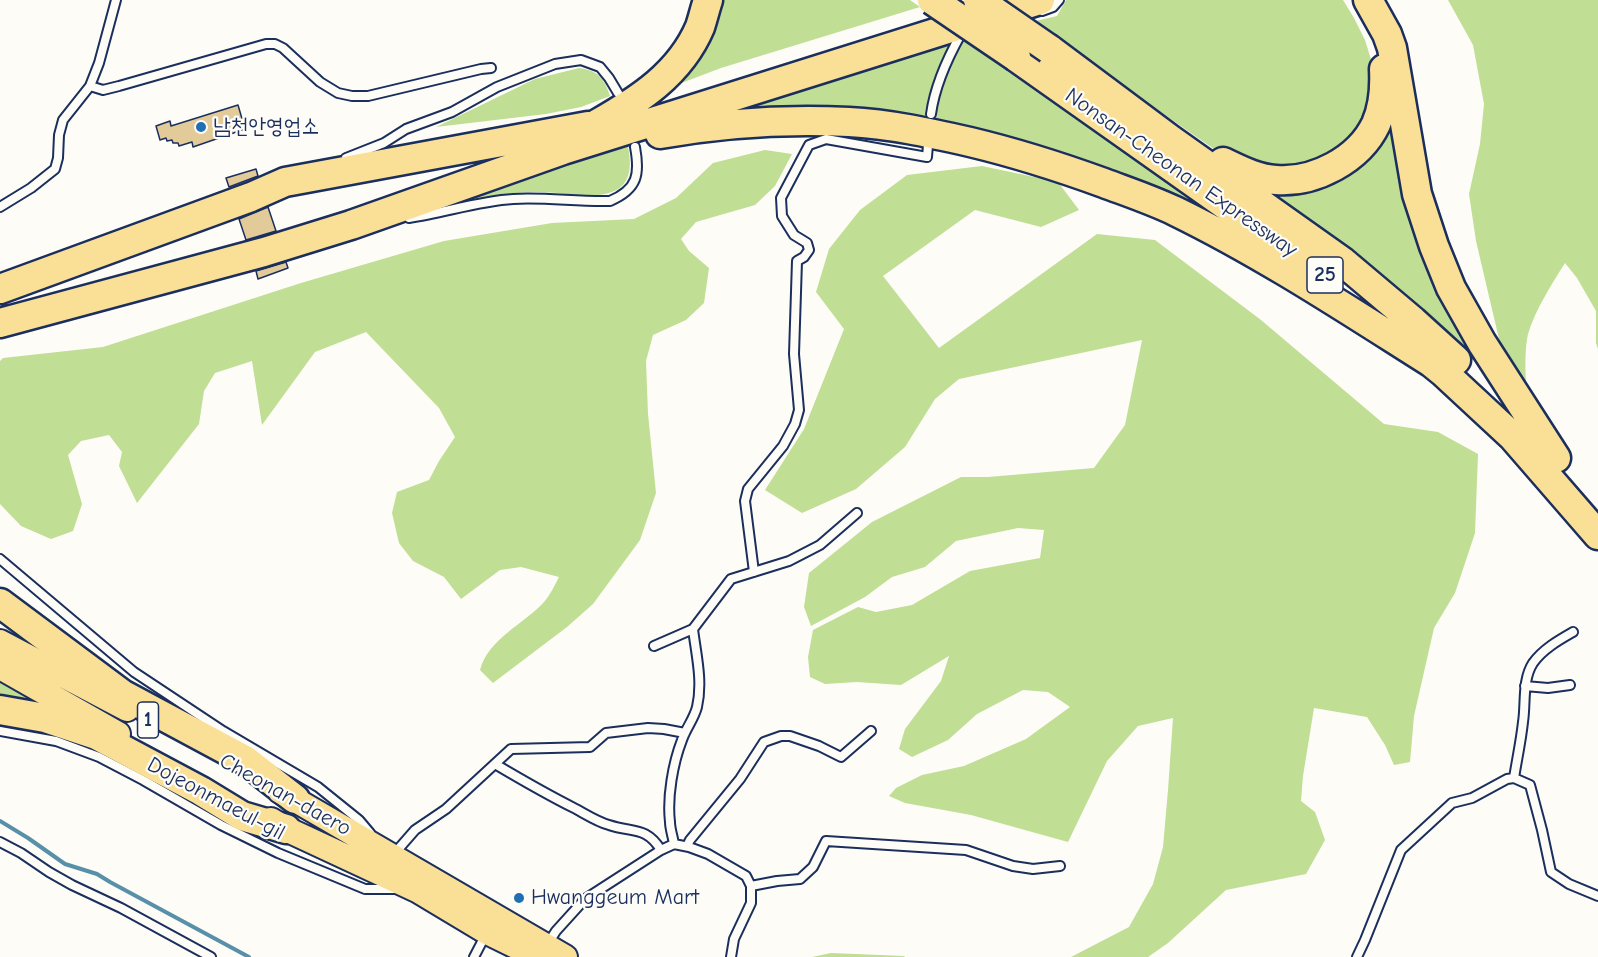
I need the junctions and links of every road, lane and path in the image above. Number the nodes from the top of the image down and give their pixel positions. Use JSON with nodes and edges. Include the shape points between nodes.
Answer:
{"nodes":[{"id":1,"x":116,"y":0,"type":"edge"},
{"id":2,"x":708,"y":0,"type":"edge"},
{"id":3,"x":932,"y":0,"type":"edge"},
{"id":4,"x":978,"y":0,"type":"edge"},
{"id":5,"x":1059,"y":0,"type":"edge"},
{"id":6,"x":1353,"y":0,"type":"edge"},
{"id":7,"x":1368,"y":0,"type":"edge"},
{"id":8,"x":1032,"y":10,"type":"edge"},
{"id":9,"x":996,"y":16,"type":"edge"},
{"id":10,"x":491,"y":68,"type":"dead end"},
{"id":11,"x":90,"y":86,"type":"junction"},
{"id":12,"x":618,"y":93,"type":"dead end"},
{"id":13,"x":1121,"y":103,"type":"junction"},
{"id":14,"x":932,"y":114,"type":"dead end"},
{"id":15,"x":597,"y":124,"type":"junction"},
{"id":16,"x":928,"y":145,"type":"dead end"},
{"id":17,"x":635,"y":147,"type":"dead end"},
{"id":18,"x":563,"y":150,"type":"junction"},
{"id":19,"x":340,"y":160,"type":"dead end"},
{"id":20,"x":329,"y":165,"type":"dead end"},
{"id":21,"x":285,"y":182,"type":"junction"},
{"id":22,"x":0,"y":207,"type":"edge"},
{"id":23,"x":403,"y":219,"type":"dead end"},
{"id":24,"x":393,"y":220,"type":"dead end"},
{"id":25,"x":351,"y":225,"type":"junction"},
{"id":26,"x":0,"y":289,"type":"edge"},
{"id":27,"x":0,"y":323,"type":"edge"},
{"id":28,"x":1432,"y":363,"type":"junction"},
{"id":29,"x":1556,"y":458,"type":"junction"},
{"id":30,"x":1598,"y":509,"type":"edge"},
{"id":31,"x":857,"y":513,"type":"dead end"},
{"id":32,"x":1598,"y":535,"type":"edge"},
{"id":33,"x":0,"y":559,"type":"edge"},
{"id":34,"x":754,"y":572,"type":"junction"},
{"id":35,"x":0,"y":603,"type":"edge"},
{"id":36,"x":693,"y":629,"type":"junction"},
{"id":37,"x":1573,"y":632,"type":"dead end"},
{"id":38,"x":0,"y":642,"type":"edge"},
{"id":39,"x":654,"y":646,"type":"dead end"},
{"id":40,"x":0,"y":668,"type":"edge"},
{"id":41,"x":1570,"y":685,"type":"dead end"},
{"id":42,"x":1526,"y":686,"type":"junction"},
{"id":43,"x":0,"y":710,"type":"edge"},
{"id":44,"x":0,"y":731,"type":"edge"},
{"id":45,"x":871,"y":731,"type":"dead end"},
{"id":46,"x":685,"y":733,"type":"junction"},
{"id":47,"x":495,"y":764,"type":"junction"},
{"id":48,"x":1514,"y":778,"type":"junction"},
{"id":49,"x":295,"y":799,"type":"junction"},
{"id":50,"x":286,"y":829,"type":"junction"},
{"id":51,"x":0,"y":843,"type":"edge"},
{"id":52,"x":674,"y":844,"type":"junction"},
{"id":53,"x":687,"y":846,"type":"junction"},
{"id":54,"x":661,"y":850,"type":"junction"},
{"id":55,"x":388,"y":854,"type":"junction"},
{"id":56,"x":1060,"y":866,"type":"dead end"},
{"id":57,"x":751,"y":886,"type":"junction"},
{"id":58,"x":417,"y":890,"type":"junction"},
{"id":59,"x":1598,"y":896,"type":"edge"},
{"id":60,"x":491,"y":924,"type":"junction"},
{"id":61,"x":548,"y":953,"type":"edge"},
{"id":62,"x":212,"y":957,"type":"edge"},
{"id":63,"x":474,"y":957,"type":"edge"},
{"id":64,"x":731,"y":957,"type":"edge"},
{"id":65,"x":1357,"y":957,"type":"edge"}],
"edges":[{"from":1,"to":11,"type":"lane"},
{"from":2,"to":15,"type":"highway","via":[[700,27],[678,64],[646,94]]},
{"from":3,"to":28,"type":"highway","name":"Nonsan-Cheonan Expressway","number":"25","bridge":true,"via":[[1327,276]]},
{"from":4,"to":13,"type":"highway","name":"Nonsan-Cheonan Expressway","number":"25","bridge":true},
{"from":5,"to":8,"type":"lane","via":[[1053,7]]},
{"from":6,"to":13,"type":"highway","via":[[1381,52],[1383,99],[1375,126],[1362,145],[1322,172],[1287,180],[1250,175]]},
{"from":7,"to":29,"type":"highway","via":[[1392,48],[1417,194],[1451,288]]},
{"from":8,"to":9,"type":"lane"},
{"from":8,"to":18,"type":"highway"},
{"from":9,"to":14,"type":"lane","via":[[961,34],[945,64]]},
{"from":9,"to":15,"type":"highway"},
{"from":10,"to":11,"type":"lane","via":[[369,96],[352,96],[320,82],[283,48],[266,44],[103,90]]},
{"from":11,"to":22,"type":"lane","via":[[63,120],[55,169]]},
{"from":12,"to":19,"type":"lane","via":[[600,67],[581,60],[555,64]]},
{"from":13,"to":29,"type":"highway","name":"Nonsan-Cheonan Expressway","number":"25","via":[[1343,262],[1481,383]]},
{"from":15,"to":21,"type":"highway"},
{"from":16,"to":34,"type":"lane","via":[[927,156],[826,139],[809,145],[781,198],[782,216],[809,250],[797,261],[794,354],[799,410],[783,446],[748,489],[745,501]]},
{"from":17,"to":23,"type":"lane","via":[[638,165],[632,186],[610,201],[513,199]]},
{"from":18,"to":25,"type":"highway"},
{"from":18,"to":28,"type":"highway","via":[[723,125],[810,121],[881,125],[997,149],[1075,172],[1173,210],[1256,254]]},
{"from":20,"to":21,"type":"lane"},
{"from":21,"to":26,"type":"highway"},
{"from":24,"to":25,"type":"lane"},
{"from":25,"to":27,"type":"highway"},
{"from":28,"to":32,"type":"highway","name":"Nonsan-Cheonan Expressway","number":"25","via":[[1513,437]]},
{"from":29,"to":30,"type":"highway","name":"Nonsan-Cheonan Expressway","number":"25"},
{"from":31,"to":34,"type":"lane","via":[[820,545],[789,561]]},
{"from":33,"to":55,"type":"lane","via":[[134,672],[318,787],[359,820]]},
{"from":34,"to":36,"type":"lane","via":[[731,579]]},
{"from":35,"to":49,"type":"highway","via":[[122,694],[245,760]]},
{"from":36,"to":39,"type":"lane"},
{"from":36,"to":46,"type":"lane","via":[[700,684],[693,720]]},
{"from":37,"to":42,"type":"lane","via":[[1540,655]]},
{"from":38,"to":49,"type":"main road","name":"Cheonan-daero","number":"1"},
{"from":40,"to":50,"type":"main road","name":"Cheonan-daero","number":"1"},
{"from":41,"to":42,"type":"lane"},
{"from":42,"to":48,"type":"lane"},
{"from":43,"to":50,"type":"highway","via":[[45,718],[96,735],[242,816]]},
{"from":44,"to":58,"type":"lane","name":"Dojeonmaeul-gil","via":[[56,741],[99,757],[248,840],[365,889]]},
{"from":45,"to":53,"type":"lane","via":[[841,757],[790,736],[764,742]]},
{"from":46,"to":47,"type":"lane","via":[[648,728],[606,733],[590,747],[511,749]]},
{"from":46,"to":52,"type":"lane","via":[[675,759],[670,796],[669,821]]},
{"from":47,"to":54,"type":"lane","via":[[600,821],[646,833]]},
{"from":47,"to":55,"type":"lane"},
{"from":48,"to":59,"type":"lane","via":[[1530,785],[1551,872]]},
{"from":48,"to":65,"type":"lane","via":[[1452,803],[1401,850]]},
{"from":49,"to":55,"type":"main road","name":"Cheonan-daero","number":"1"},
{"from":50,"to":58,"type":"main road","name":"Cheonan-daero","number":"1"},
{"from":51,"to":62,"type":"lane"},
{"from":52,"to":53,"type":"lane"},
{"from":52,"to":54,"type":"lane"},
{"from":53,"to":57,"type":"lane","via":[[746,876]]},
{"from":54,"to":61,"type":"lane","via":[[585,899],[556,930]]},
{"from":55,"to":60,"type":"main road","name":"Cheonan-daero","number":"1"},
{"from":56,"to":57,"type":"lane","via":[[1033,870],[966,850],[826,842],[813,867],[800,879]]},
{"from":57,"to":64,"type":"lane","via":[[751,903],[734,939]]},
{"from":58,"to":60,"type":"main road","name":"Cheonan-daero","number":"1"},
{"from":60,"to":61,"type":"main road","name":"Cheonan-daero","number":"1"},
{"from":60,"to":63,"type":"lane"}]}
